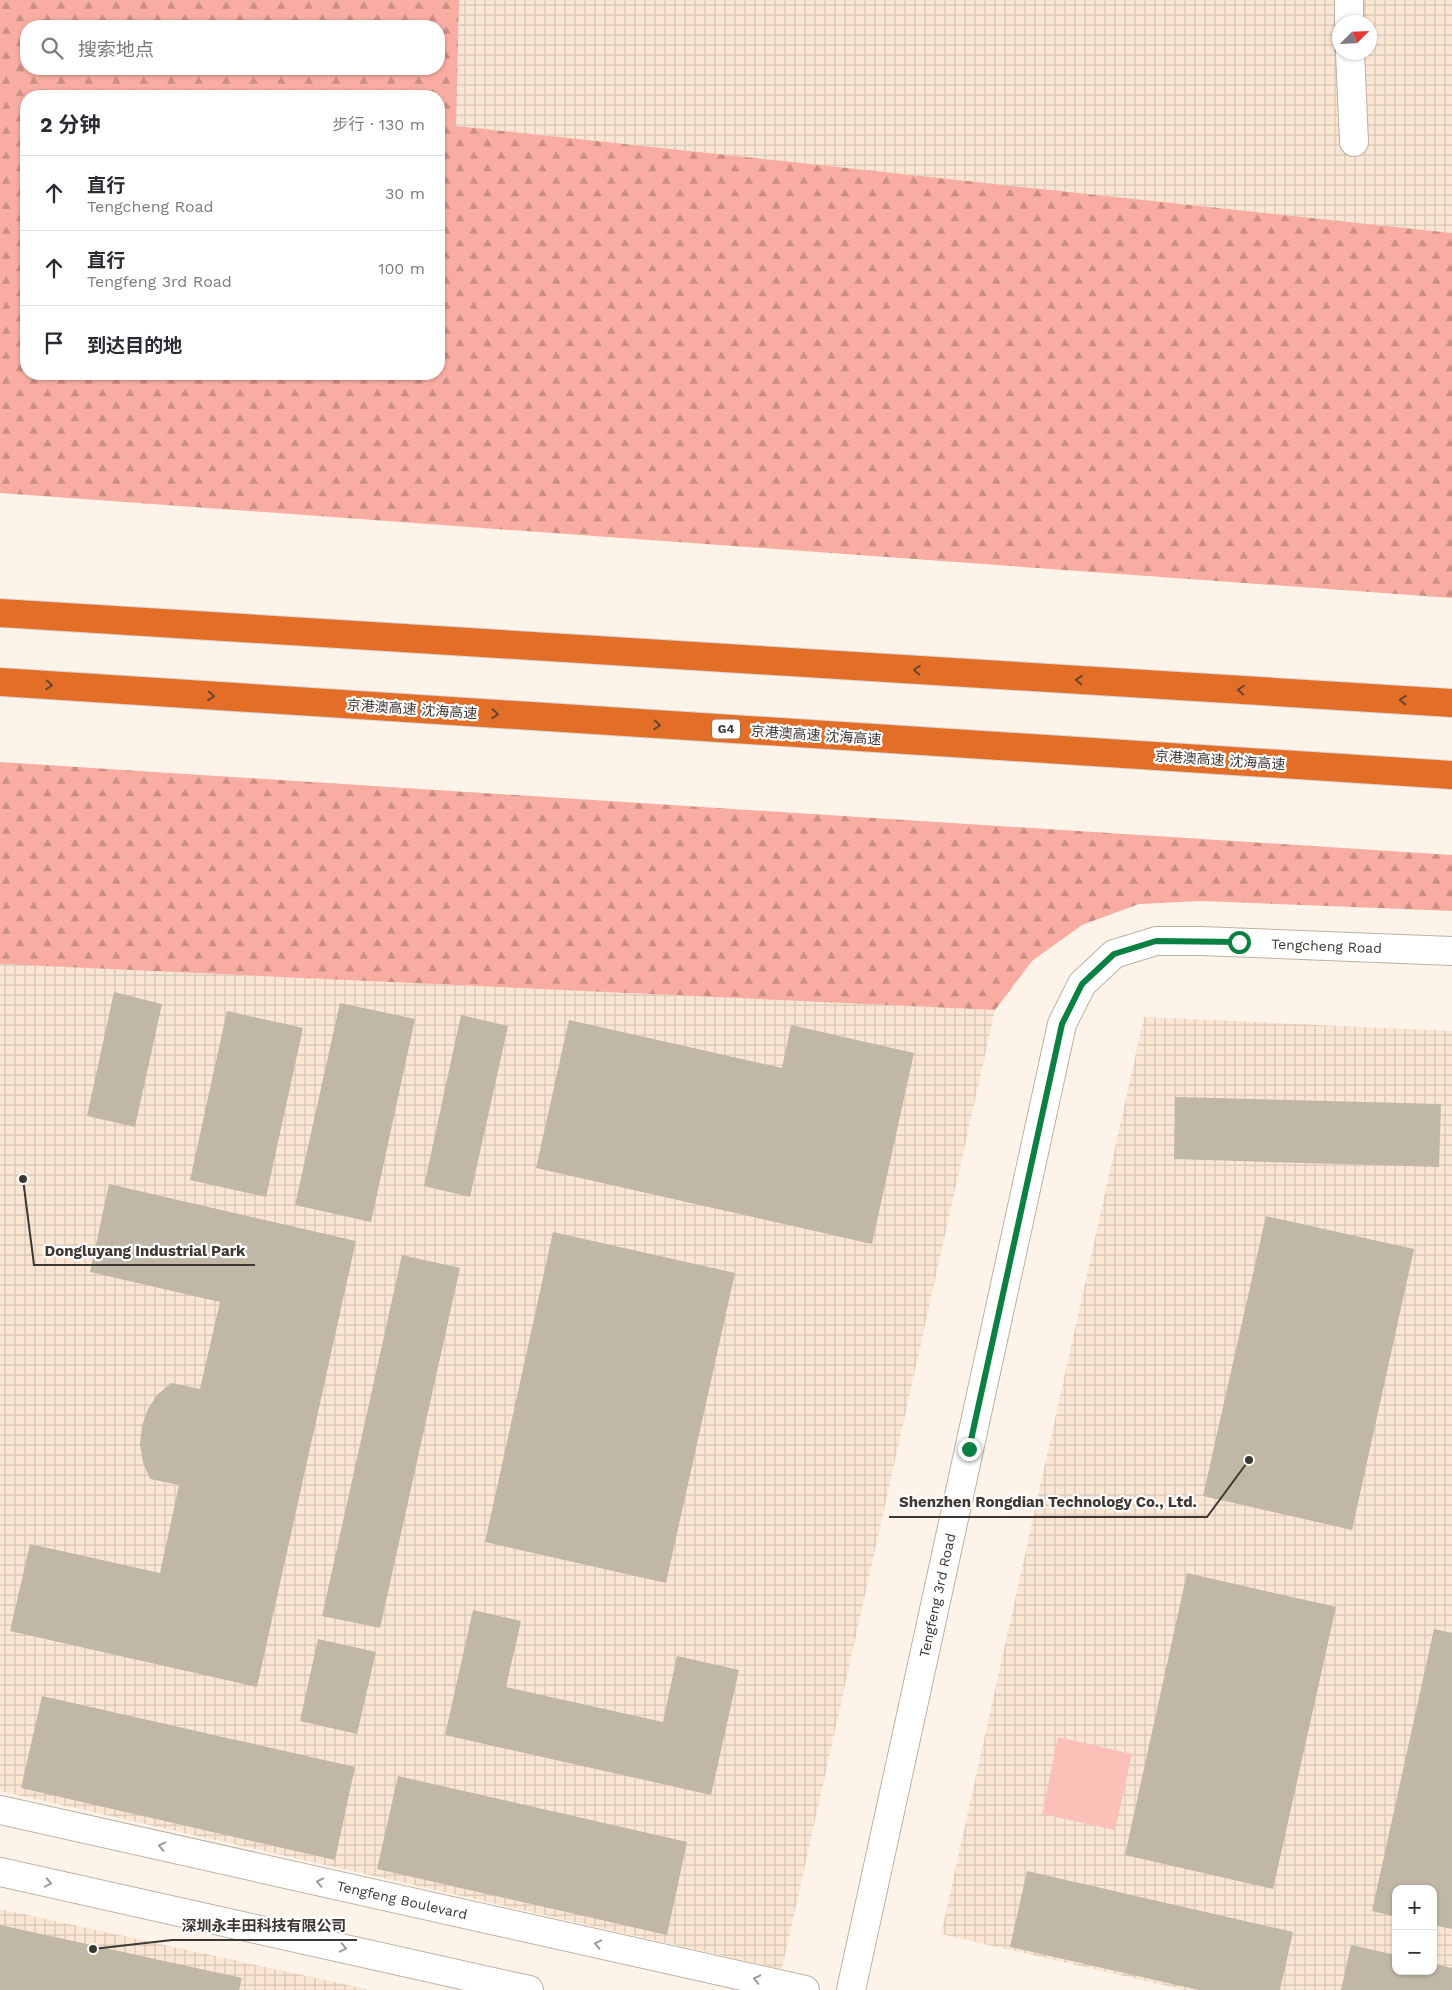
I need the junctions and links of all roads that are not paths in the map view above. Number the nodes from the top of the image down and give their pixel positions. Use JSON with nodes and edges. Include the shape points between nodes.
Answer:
{"nodes":[{"id":1,"x":1348,"y":0,"type":"edge"},
{"id":2,"x":1349,"y":15,"type":"edge"},
{"id":3,"x":1350,"y":60,"type":"edge"},
{"id":4,"x":1354,"y":142,"type":"dead end"},
{"id":5,"x":0,"y":612,"type":"edge"},
{"id":6,"x":0,"y":682,"type":"edge"},
{"id":7,"x":1452,"y":703,"type":"edge"},
{"id":8,"x":1452,"y":775,"type":"edge"},
{"id":9,"x":1452,"y":951,"type":"edge"},
{"id":10,"x":1114,"y":954,"type":"joint"},
{"id":11,"x":0,"y":1810,"type":"edge"},
{"id":12,"x":0,"y":1872,"type":"edge"},
{"id":13,"x":528,"y":1990,"type":"edge"},
{"id":14,"x":805,"y":1990,"type":"edge"},
{"id":15,"x":851,"y":1990,"type":"edge"}],
"edges":[{"from":1,"to":2,"type":"street"},
{"from":3,"to":4,"type":"street"},
{"from":7,"to":5,"type":"highway","one_way":true},
{"from":6,"to":8,"type":"highway","name":"京港澳高速 沈海高速","number":"G4","one_way":true},
{"from":9,"to":10,"type":"street","name":"Tengcheng Road","via":[[1156,941]]},
{"from":10,"to":15,"type":"street","name":"Tengfeng 3rd Road","via":[[1082,984],[1062,1024]]},
{"from":14,"to":11,"type":"street","name":"Tengfeng Boulevard","one_way":true},
{"from":12,"to":13,"type":"street","one_way":true}]}
